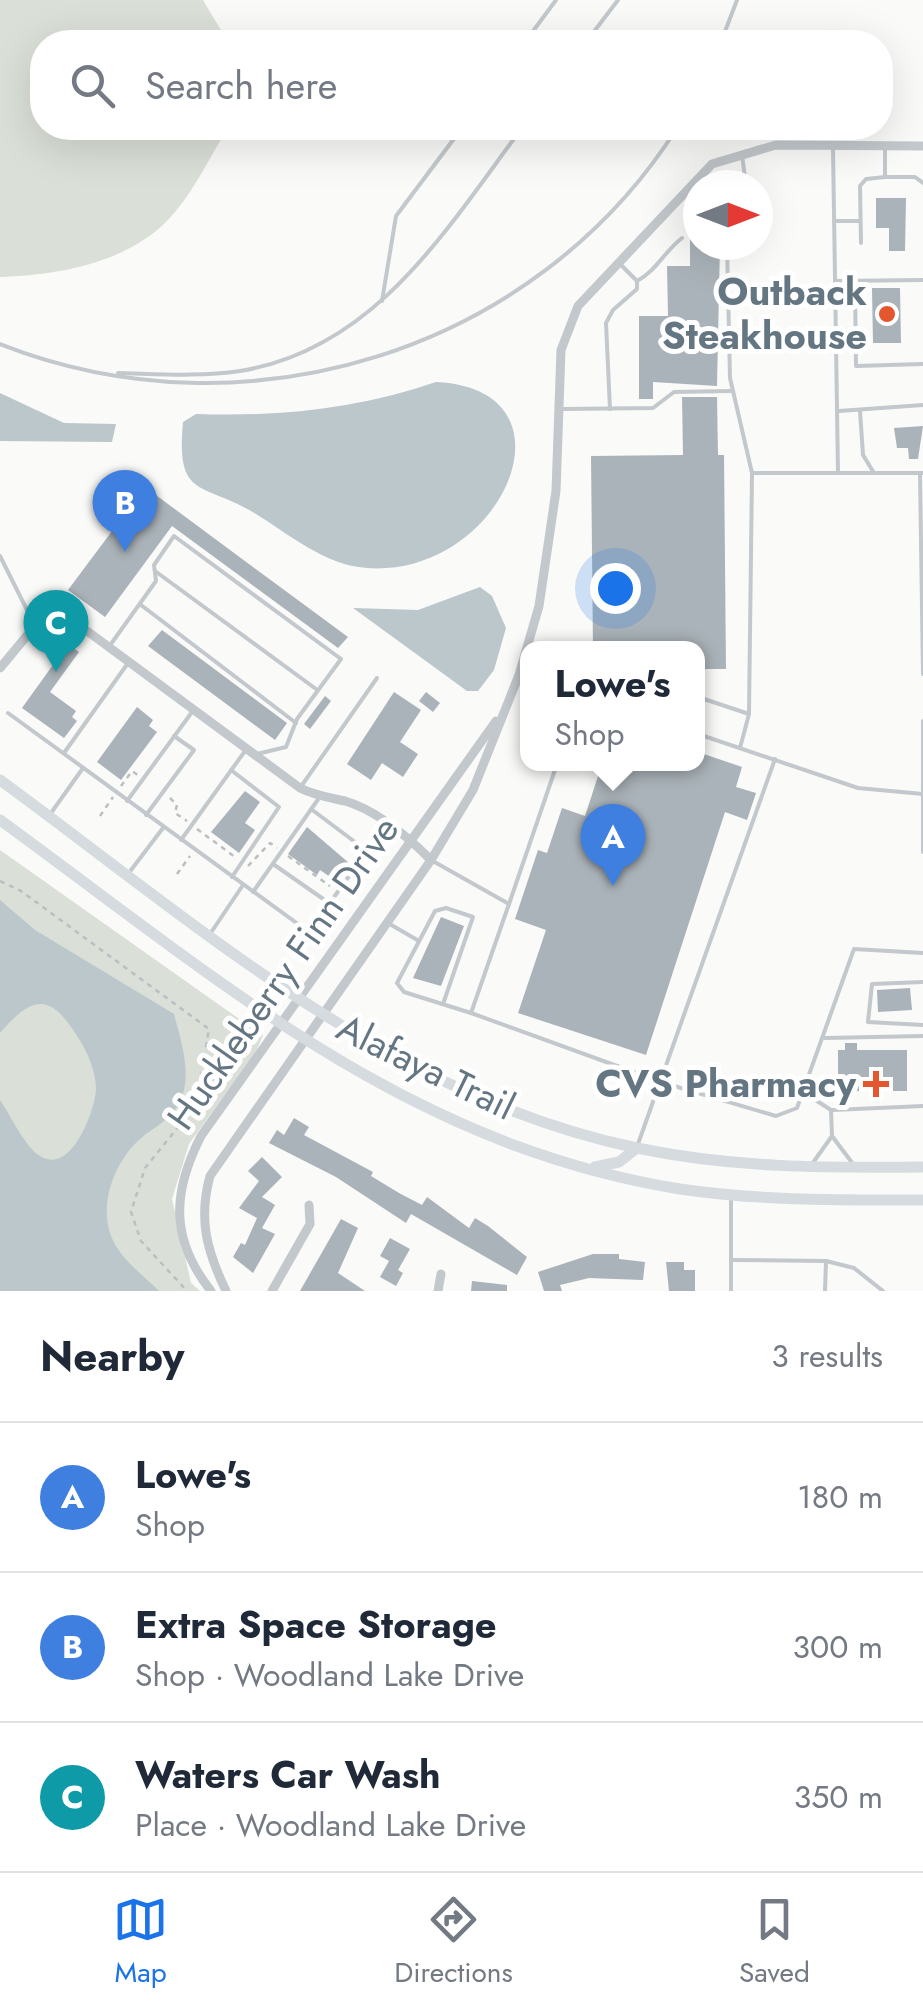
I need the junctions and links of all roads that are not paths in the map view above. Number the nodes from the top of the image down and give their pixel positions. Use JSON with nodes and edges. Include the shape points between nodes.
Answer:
{"nodes":[{"id":1,"x":556,"y":0,"type":"edge"},
{"id":2,"x":618,"y":0,"type":"edge"},
{"id":3,"x":737,"y":0,"type":"edge"},
{"id":4,"x":534,"y":30,"type":"edge"},
{"id":5,"x":595,"y":30,"type":"edge"},
{"id":6,"x":726,"y":30,"type":"edge"},
{"id":7,"x":453,"y":140,"type":"edge"},
{"id":8,"x":513,"y":140,"type":"edge"},
{"id":9,"x":668,"y":140,"type":"edge"},
{"id":10,"x":833,"y":144,"type":"junction"},
{"id":11,"x":885,"y":145,"type":"junction"},
{"id":12,"x":923,"y":146,"type":"edge"},
{"id":13,"x":742,"y":152,"type":"junction"},
{"id":14,"x":744,"y":170,"type":"edge"},
{"id":15,"x":886,"y":177,"type":"junction"},
{"id":16,"x":923,"y":183,"type":"edge"},
{"id":17,"x":834,"y":221,"type":"junction"},
{"id":18,"x":861,"y":221,"type":"junction"},
{"id":19,"x":682,"y":238,"type":"dead end"},
{"id":20,"x":862,"y":243,"type":"dead end"},
{"id":21,"x":729,"y":260,"type":"edge"},
{"id":22,"x":616,"y":261,"type":"junction"},
{"id":23,"x":855,"y":280,"type":"junction"},
{"id":24,"x":923,"y":280,"type":"edge"},
{"id":25,"x":637,"y":281,"type":"junction"},
{"id":26,"x":835,"y":281,"type":"junction"},
{"id":27,"x":382,"y":301,"type":"junction"},
{"id":28,"x":0,"y":344,"type":"edge"},
{"id":29,"x":923,"y":364,"type":"edge"},
{"id":30,"x":103,"y":372,"type":"junction"},
{"id":31,"x":733,"y":391,"type":"junction"},
{"id":32,"x":923,"y":406,"type":"edge"},
{"id":33,"x":558,"y":409,"type":"junction"},
{"id":34,"x":610,"y":409,"type":"junction"},
{"id":35,"x":837,"y":410,"type":"junction"},
{"id":36,"x":859,"y":410,"type":"junction"},
{"id":37,"x":752,"y":473,"type":"junction"},
{"id":38,"x":838,"y":473,"type":"junction"},
{"id":39,"x":874,"y":473,"type":"junction"},
{"id":40,"x":921,"y":473,"type":"edge"},
{"id":41,"x":0,"y":556,"type":"edge"},
{"id":42,"x":155,"y":570,"type":"junction"},
{"id":43,"x":140,"y":604,"type":"junction"},
{"id":44,"x":35,"y":626,"type":"junction"},
{"id":45,"x":530,"y":641,"type":"edge"},
{"id":46,"x":108,"y":648,"type":"junction"},
{"id":47,"x":128,"y":663,"type":"junction"},
{"id":48,"x":0,"y":668,"type":"edge"},
{"id":49,"x":923,"y":674,"type":"edge"},
{"id":50,"x":378,"y":678,"type":"dead end"},
{"id":51,"x":520,"y":682,"type":"edge"},
{"id":52,"x":318,"y":690,"type":"junction"},
{"id":53,"x":705,"y":700,"type":"edge"},
{"id":54,"x":507,"y":705,"type":"junction"},
{"id":55,"x":192,"y":712,"type":"junction"},
{"id":56,"x":8,"y":713,"type":"dead end"},
{"id":57,"x":749,"y":714,"type":"junction"},
{"id":58,"x":923,"y":720,"type":"edge"},
{"id":59,"x":296,"y":723,"type":"junction"},
{"id":60,"x":174,"y":736,"type":"junction"},
{"id":61,"x":705,"y":736,"type":"edge"},
{"id":62,"x":740,"y":748,"type":"junction"},
{"id":63,"x":248,"y":752,"type":"junction"},
{"id":64,"x":64,"y":754,"type":"junction"},
{"id":65,"x":776,"y":759,"type":"junction"},
{"id":66,"x":83,"y":768,"type":"junction"},
{"id":67,"x":231,"y":770,"type":"junction"},
{"id":68,"x":555,"y":771,"type":"edge"},
{"id":69,"x":0,"y":780,"type":"edge"},
{"id":70,"x":300,"y":788,"type":"junction"},
{"id":71,"x":923,"y":794,"type":"edge"},
{"id":72,"x":319,"y":798,"type":"junction"},
{"id":73,"x":127,"y":800,"type":"junction"},
{"id":74,"x":311,"y":809,"type":"junction"},
{"id":75,"x":146,"y":814,"type":"junction"},
{"id":76,"x":49,"y":816,"type":"junction"},
{"id":77,"x":0,"y":820,"type":"edge"},
{"id":78,"x":163,"y":828,"type":"junction"},
{"id":79,"x":180,"y":840,"type":"junction"},
{"id":80,"x":412,"y":841,"type":"junction"},
{"id":81,"x":923,"y":852,"type":"edge"},
{"id":82,"x":431,"y":860,"type":"junction"},
{"id":83,"x":272,"y":864,"type":"junction"},
{"id":84,"x":128,"y":874,"type":"junction"},
{"id":85,"x":232,"y":877,"type":"junction"},
{"id":86,"x":243,"y":885,"type":"junction"},
{"id":87,"x":253,"y":892,"type":"junction"},
{"id":88,"x":330,"y":903,"type":"junction"},
{"id":89,"x":509,"y":904,"type":"junction"},
{"id":90,"x":386,"y":922,"type":"junction"},
{"id":91,"x":210,"y":934,"type":"junction"},
{"id":92,"x":418,"y":941,"type":"junction"},
{"id":93,"x":923,"y":953,"type":"edge"},
{"id":94,"x":923,"y":982,"type":"edge"},
{"id":95,"x":298,"y":998,"type":"junction"},
{"id":96,"x":442,"y":1004,"type":"junction"},
{"id":97,"x":471,"y":1013,"type":"junction"},
{"id":98,"x":320,"y":1014,"type":"junction"},
{"id":99,"x":280,"y":1024,"type":"junction"},
{"id":100,"x":923,"y":1025,"type":"edge"},
{"id":101,"x":923,"y":1036,"type":"edge"},
{"id":102,"x":825,"y":1038,"type":"junction"},
{"id":103,"x":303,"y":1042,"type":"junction"},
{"id":104,"x":664,"y":1083,"type":"junction"},
{"id":105,"x":803,"y":1092,"type":"junction"},
{"id":106,"x":923,"y":1106,"type":"edge"},
{"id":107,"x":831,"y":1110,"type":"junction"},
{"id":108,"x":832,"y":1136,"type":"junction"},
{"id":109,"x":636,"y":1148,"type":"junction"},
{"id":110,"x":923,"y":1167,"type":"edge"},
{"id":111,"x":591,"y":1168,"type":"junction"},
{"id":112,"x":809,"y":1168,"type":"junction"},
{"id":113,"x":856,"y":1168,"type":"junction"},
{"id":114,"x":731,"y":1196,"type":"junction"},
{"id":115,"x":923,"y":1200,"type":"edge"},
{"id":116,"x":310,"y":1205,"type":"dead end"},
{"id":117,"x":732,"y":1260,"type":"junction"},
{"id":118,"x":826,"y":1262,"type":"junction"},
{"id":119,"x":441,"y":1274,"type":"dead end"},
{"id":120,"x":211,"y":1291,"type":"edge"},
{"id":121,"x":226,"y":1291,"type":"edge"},
{"id":122,"x":272,"y":1291,"type":"edge"},
{"id":123,"x":438,"y":1291,"type":"edge"},
{"id":124,"x":731,"y":1291,"type":"edge"},
{"id":125,"x":825,"y":1291,"type":"edge"},
{"id":126,"x":883,"y":1291,"type":"edge"}],
"edges":[{"from":1,"to":4,"type":"lane"},
{"from":2,"to":5,"type":"lane"},
{"from":3,"to":6,"type":"lane"},
{"from":7,"to":27,"type":"lane","via":[[396,216]]},
{"from":8,"to":27,"type":"lane","via":[[410,278]]},
{"from":9,"to":30,"type":"lane","via":[[583,240],[504,300],[434,337],[360,364],[283,380],[179,384]]},
{"from":10,"to":11,"type":"street","name":"Huckleberry Finn Drive"},
{"from":10,"to":13,"type":"street","name":"Huckleberry Finn Drive"},
{"from":10,"to":17,"type":"lane"},
{"from":11,"to":12,"type":"street","name":"Huckleberry Finn Drive"},
{"from":11,"to":15,"type":"lane"},
{"from":13,"to":14,"type":"lane"},
{"from":13,"to":22,"type":"street","name":"Huckleberry Finn Drive","via":[[712,164]]},
{"from":15,"to":16,"type":"lane"},
{"from":15,"to":18,"type":"lane","via":[[862,182]]},
{"from":17,"to":18,"type":"lane"},
{"from":17,"to":26,"type":"lane"},
{"from":18,"to":20,"type":"lane"},
{"from":19,"to":25,"type":"lane"},
{"from":21,"to":31,"type":"lane"},
{"from":22,"to":25,"type":"lane"},
{"from":22,"to":33,"type":"street","name":"Huckleberry Finn Drive","via":[[568,326]]},
{"from":23,"to":24,"type":"lane"},
{"from":23,"to":26,"type":"lane"},
{"from":23,"to":29,"type":"lane","via":[[856,366]]},
{"from":25,"to":34,"type":"lane","via":[[634,294],[606,322]]},
{"from":26,"to":35,"type":"lane"},
{"from":27,"to":30,"type":"lane","via":[[329,340],[259,367],[192,375]]},
{"from":28,"to":30,"type":"lane"},
{"from":31,"to":34,"type":"lane","via":[[674,392],[661,406]]},
{"from":31,"to":37,"type":"lane"},
{"from":32,"to":36,"type":"lane"},
{"from":33,"to":34,"type":"lane"},
{"from":33,"to":45,"type":"street","name":"Huckleberry Finn Drive","via":[[549,552]]},
{"from":35,"to":36,"type":"lane"},
{"from":35,"to":38,"type":"lane"},
{"from":36,"to":39,"type":"lane","via":[[864,456]]},
{"from":37,"to":38,"type":"lane"},
{"from":37,"to":57,"type":"lane"},
{"from":38,"to":39,"type":"lane"},
{"from":39,"to":40,"type":"lane"},
{"from":40,"to":49,"type":"lane"},
{"from":41,"to":44,"type":"lane"},
{"from":42,"to":43,"type":"lane","via":[[156,581]]},
{"from":42,"to":52,"type":"lane"},
{"from":42,"to":52,"type":"lane","via":[[174,536],[341,659]]},
{"from":43,"to":46,"type":"lane"},
{"from":43,"to":59,"type":"lane"},
{"from":44,"to":46,"type":"street","via":[[67,623]]},
{"from":44,"to":48,"type":"street"},
{"from":46,"to":47,"type":"street"},
{"from":47,"to":55,"type":"street"},
{"from":47,"to":64,"type":"lane"},
{"from":50,"to":70,"type":"lane"},
{"from":51,"to":54,"type":"street","name":"Huckleberry Finn Drive"},
{"from":52,"to":59,"type":"lane"},
{"from":53,"to":57,"type":"lane"},
{"from":54,"to":80,"type":"street","name":"Huckleberry Finn Drive"},
{"from":54,"to":82,"type":"street","name":"Huckleberry Finn Drive","via":[[472,790]]},
{"from":55,"to":60,"type":"lane"},
{"from":55,"to":63,"type":"street"},
{"from":56,"to":64,"type":"lane"},
{"from":57,"to":62,"type":"lane"},
{"from":58,"to":71,"type":"lane"},
{"from":59,"to":63,"type":"lane","via":[[286,747]]},
{"from":60,"to":73,"type":"lane"},
{"from":60,"to":75,"type":"lane","via":[[194,750]]},
{"from":61,"to":62,"type":"lane"},
{"from":62,"to":65,"type":"lane"},
{"from":63,"to":67,"type":"lane"},
{"from":63,"to":70,"type":"street"},
{"from":64,"to":66,"type":"lane"},
{"from":65,"to":71,"type":"lane","via":[[858,788]]},
{"from":65,"to":104,"type":"lane"},
{"from":66,"to":73,"type":"lane"},
{"from":66,"to":76,"type":"lane"},
{"from":67,"to":79,"type":"lane"},
{"from":67,"to":85,"type":"lane","via":[[280,807]]},
{"from":68,"to":89,"type":"lane"},
{"from":69,"to":76,"type":"main road","name":"Alafaya Trail"},
{"from":70,"to":72,"type":"street"},
{"from":71,"to":81,"type":"lane"},
{"from":72,"to":74,"type":"lane"},
{"from":72,"to":80,"type":"street","via":[[358,807]]},
{"from":73,"to":75,"type":"lane"},
{"from":74,"to":83,"type":"lane"},
{"from":74,"to":88,"type":"lane","via":[[367,851]]},
{"from":75,"to":78,"type":"lane"},
{"from":76,"to":84,"type":"main road","name":"Alafaya Trail"},
{"from":77,"to":99,"type":"main road","name":"Alafaya Trail"},
{"from":78,"to":79,"type":"lane"},
{"from":78,"to":84,"type":"lane"},
{"from":79,"to":85,"type":"lane"},
{"from":80,"to":82,"type":"street"},
{"from":80,"to":95,"type":"street","name":"Huckleberry Finn Drive"},
{"from":82,"to":89,"type":"lane"},
{"from":82,"to":90,"type":"street","name":"Huckleberry Finn Drive"},
{"from":83,"to":87,"type":"lane"},
{"from":83,"to":88,"type":"lane"},
{"from":84,"to":91,"type":"main road","name":"Alafaya Trail"},
{"from":85,"to":86,"type":"lane"},
{"from":86,"to":87,"type":"lane"},
{"from":86,"to":91,"type":"lane"},
{"from":87,"to":88,"type":"lane","via":[[309,932]]},
{"from":89,"to":97,"type":"lane"},
{"from":90,"to":92,"type":"lane"},
{"from":90,"to":98,"type":"street","name":"Huckleberry Finn Drive"},
{"from":91,"to":95,"type":"main road","name":"Alafaya Trail"},
{"from":92,"to":96,"type":"lane","via":[[399,988]]},
{"from":92,"to":96,"type":"lane","via":[[440,908],[473,917]]},
{"from":93,"to":102,"type":"lane","via":[[854,949]]},
{"from":94,"to":100,"type":"lane","via":[[872,984],[868,1022]]},
{"from":95,"to":98,"type":"main road","name":"Alafaya Trail"},
{"from":95,"to":99,"type":"street","name":"Huckleberry Finn Drive"},
{"from":96,"to":97,"type":"lane"},
{"from":97,"to":104,"type":"lane"},
{"from":98,"to":103,"type":"street","name":"Huckleberry Finn Drive"},
{"from":98,"to":109,"type":"main road","name":"Alafaya Trail","via":[[470,1095]]},
{"from":99,"to":103,"type":"main road","name":"Alafaya Trail"},
{"from":99,"to":120,"type":"street","name":"Huckleberry Finn Drive","via":[[201,1136],[178,1198],[191,1266]]},
{"from":101,"to":102,"type":"lane"},
{"from":102,"to":105,"type":"lane"},
{"from":103,"to":111,"type":"main road","name":"Alafaya Trail","via":[[440,1116]]},
{"from":103,"to":121,"type":"street","name":"Huckleberry Finn Drive","via":[[210,1176],[202,1218],[208,1253]]},
{"from":104,"to":105,"type":"lane","via":[[776,1116],[797,1108]]},
{"from":104,"to":109,"type":"lane"},
{"from":105,"to":107,"type":"lane"},
{"from":106,"to":107,"type":"lane"},
{"from":107,"to":108,"type":"lane"},
{"from":108,"to":112,"type":"lane"},
{"from":108,"to":113,"type":"lane"},
{"from":109,"to":111,"type":"main road","via":[[619,1162]]},
{"from":109,"to":112,"type":"main road","name":"Alafaya Trail"},
{"from":110,"to":113,"type":"main road","name":"Alafaya Trail"},
{"from":111,"to":114,"type":"main road","name":"Alafaya Trail"},
{"from":112,"to":113,"type":"main road","name":"Alafaya Trail"},
{"from":114,"to":115,"type":"main road","name":"Alafaya Trail"},
{"from":114,"to":117,"type":"lane"},
{"from":116,"to":122,"type":"street","via":[[310,1224]]},
{"from":117,"to":118,"type":"lane"},
{"from":117,"to":124,"type":"lane"},
{"from":118,"to":125,"type":"lane"},
{"from":118,"to":126,"type":"lane","via":[[854,1268]]},
{"from":119,"to":123,"type":"street"}]}
